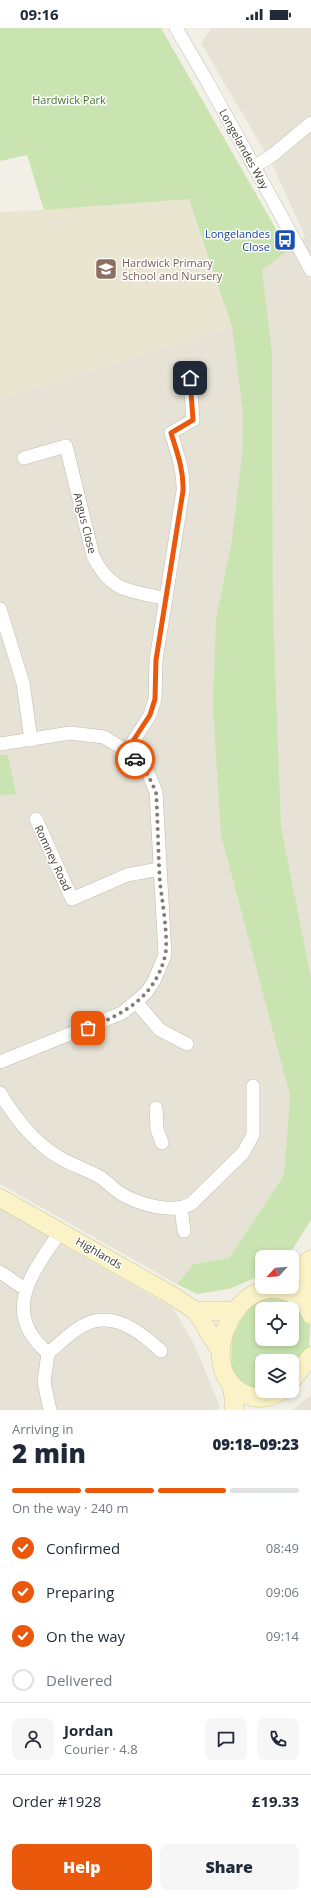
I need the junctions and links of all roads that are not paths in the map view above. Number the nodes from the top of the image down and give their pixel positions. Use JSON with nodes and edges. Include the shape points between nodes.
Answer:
{"nodes":[{"id":1,"x":176,"y":28,"type":"edge"},
{"id":2,"x":311,"y":123,"type":"edge"},
{"id":3,"x":254,"y":167,"type":"junction"},
{"id":4,"x":311,"y":270,"type":"edge"},
{"id":5,"x":190,"y":378,"type":"dead end"},
{"id":6,"x":24,"y":458,"type":"dead end"},
{"id":7,"x":166,"y":599,"type":"junction"},
{"id":8,"x":0,"y":609,"type":"edge"},
{"id":9,"x":31,"y":740,"type":"junction"},
{"id":10,"x":0,"y":744,"type":"edge"},
{"id":11,"x":127,"y":750,"type":"junction"},
{"id":12,"x":36,"y":819,"type":"dead end"},
{"id":13,"x":159,"y":869,"type":"junction"},
{"id":14,"x":136,"y":1002,"type":"junction"},
{"id":15,"x":187,"y":1044,"type":"dead end"},
{"id":16,"x":0,"y":1062,"type":"edge"},
{"id":17,"x":253,"y":1086,"type":"dead end"},
{"id":18,"x":0,"y":1093,"type":"edge"},
{"id":19,"x":156,"y":1108,"type":"dead end"},
{"id":20,"x":162,"y":1143,"type":"dead end"},
{"id":21,"x":0,"y":1198,"type":"edge"},
{"id":22,"x":181,"y":1208,"type":"junction"},
{"id":23,"x":184,"y":1231,"type":"dead end"},
{"id":24,"x":60,"y":1232,"type":"junction"},
{"id":25,"x":311,"y":1259,"type":"edge"},
{"id":26,"x":311,"y":1269,"type":"edge"},
{"id":27,"x":299,"y":1270,"type":"edge"},
{"id":28,"x":0,"y":1272,"type":"edge"},
{"id":29,"x":22,"y":1287,"type":"junction"},
{"id":30,"x":259,"y":1294,"type":"edge"},
{"id":31,"x":294,"y":1294,"type":"edge"},
{"id":32,"x":196,"y":1311,"type":"junction"},
{"id":33,"x":234,"y":1311,"type":"junction"},
{"id":34,"x":310,"y":1311,"type":"edge"},
{"id":35,"x":161,"y":1351,"type":"dead end"},
{"id":36,"x":221,"y":1352,"type":"junction"},
{"id":37,"x":48,"y":1353,"type":"junction"},
{"id":38,"x":311,"y":1356,"type":"edge"},
{"id":39,"x":299,"y":1371,"type":"edge"},
{"id":40,"x":231,"y":1385,"type":"junction"},
{"id":41,"x":255,"y":1398,"type":"edge"},
{"id":42,"x":269,"y":1398,"type":"edge"},
{"id":43,"x":50,"y":1410,"type":"edge"},
{"id":44,"x":234,"y":1410,"type":"edge"},
{"id":45,"x":251,"y":1410,"type":"edge"}],
"edges":[{"from":1,"to":3,"type":"street","name":"Longelandes Way"},
{"from":2,"to":3,"type":"street"},
{"from":3,"to":4,"type":"street","name":"Longelandes Way"},
{"from":5,"to":7,"type":"street","via":[[193,420],[171,433],[180,461],[183,482]]},
{"from":6,"to":7,"type":"street","name":"Angus Close","via":[[66,446],[94,556],[100,570],[120,588]]},
{"from":7,"to":11,"type":"street","via":[[156,660],[155,699],[150,715]]},
{"from":8,"to":9,"type":"street","via":[[24,683]]},
{"from":9,"to":10,"type":"street"},
{"from":9,"to":11,"type":"street","via":[[70,733],[104,737]]},
{"from":11,"to":13,"type":"street","via":[[148,775],[156,792]]},
{"from":12,"to":13,"type":"street","name":"Romney Road","via":[[72,900],[127,875]]},
{"from":13,"to":14,"type":"street","via":[[165,955],[154,981]]},
{"from":14,"to":15,"type":"street","via":[[160,1030]]},
{"from":14,"to":16,"type":"street","via":[[111,1019]]},
{"from":17,"to":22,"type":"street","via":[[253,1134],[243,1153],[192,1203]]},
{"from":18,"to":22,"type":"street","via":[[10,1110],[37,1140],[57,1157],[100,1177],[120,1193],[141,1203]]},
{"from":19,"to":20,"type":"street","via":[[157,1129]]},
{"from":21,"to":24,"type":"main road","name":"Highlands"},
{"from":22,"to":23,"type":"street"},
{"from":24,"to":29,"type":"street"},
{"from":24,"to":32,"type":"main road","name":"Highlands"},
{"from":25,"to":27,"type":"main road"},
{"from":26,"to":34,"type":"main road","via":[[308,1286]]},
{"from":28,"to":29,"type":"street"},
{"from":29,"to":37,"type":"street","via":[[18,1303],[20,1318],[26,1332],[37,1346]]},
{"from":30,"to":33,"type":"main road","via":[[242,1302]]},
{"from":31,"to":34,"type":"main road"},
{"from":32,"to":33,"type":"main road"},
{"from":32,"to":36,"type":"main road","name":"Highlands"},
{"from":33,"to":36,"type":"main road","via":[[226,1329]]},
{"from":35,"to":37,"type":"street","via":[[145,1336],[119,1321],[103,1320],[82,1326]]},
{"from":36,"to":40,"type":"main road","via":[[226,1379]]},
{"from":37,"to":43,"type":"street","via":[[44,1382]]},
{"from":38,"to":39,"type":"main road"},
{"from":40,"to":41,"type":"main road","via":[[245,1395]]},
{"from":40,"to":44,"type":"main road"},
{"from":42,"to":45,"type":"main road"}]}
